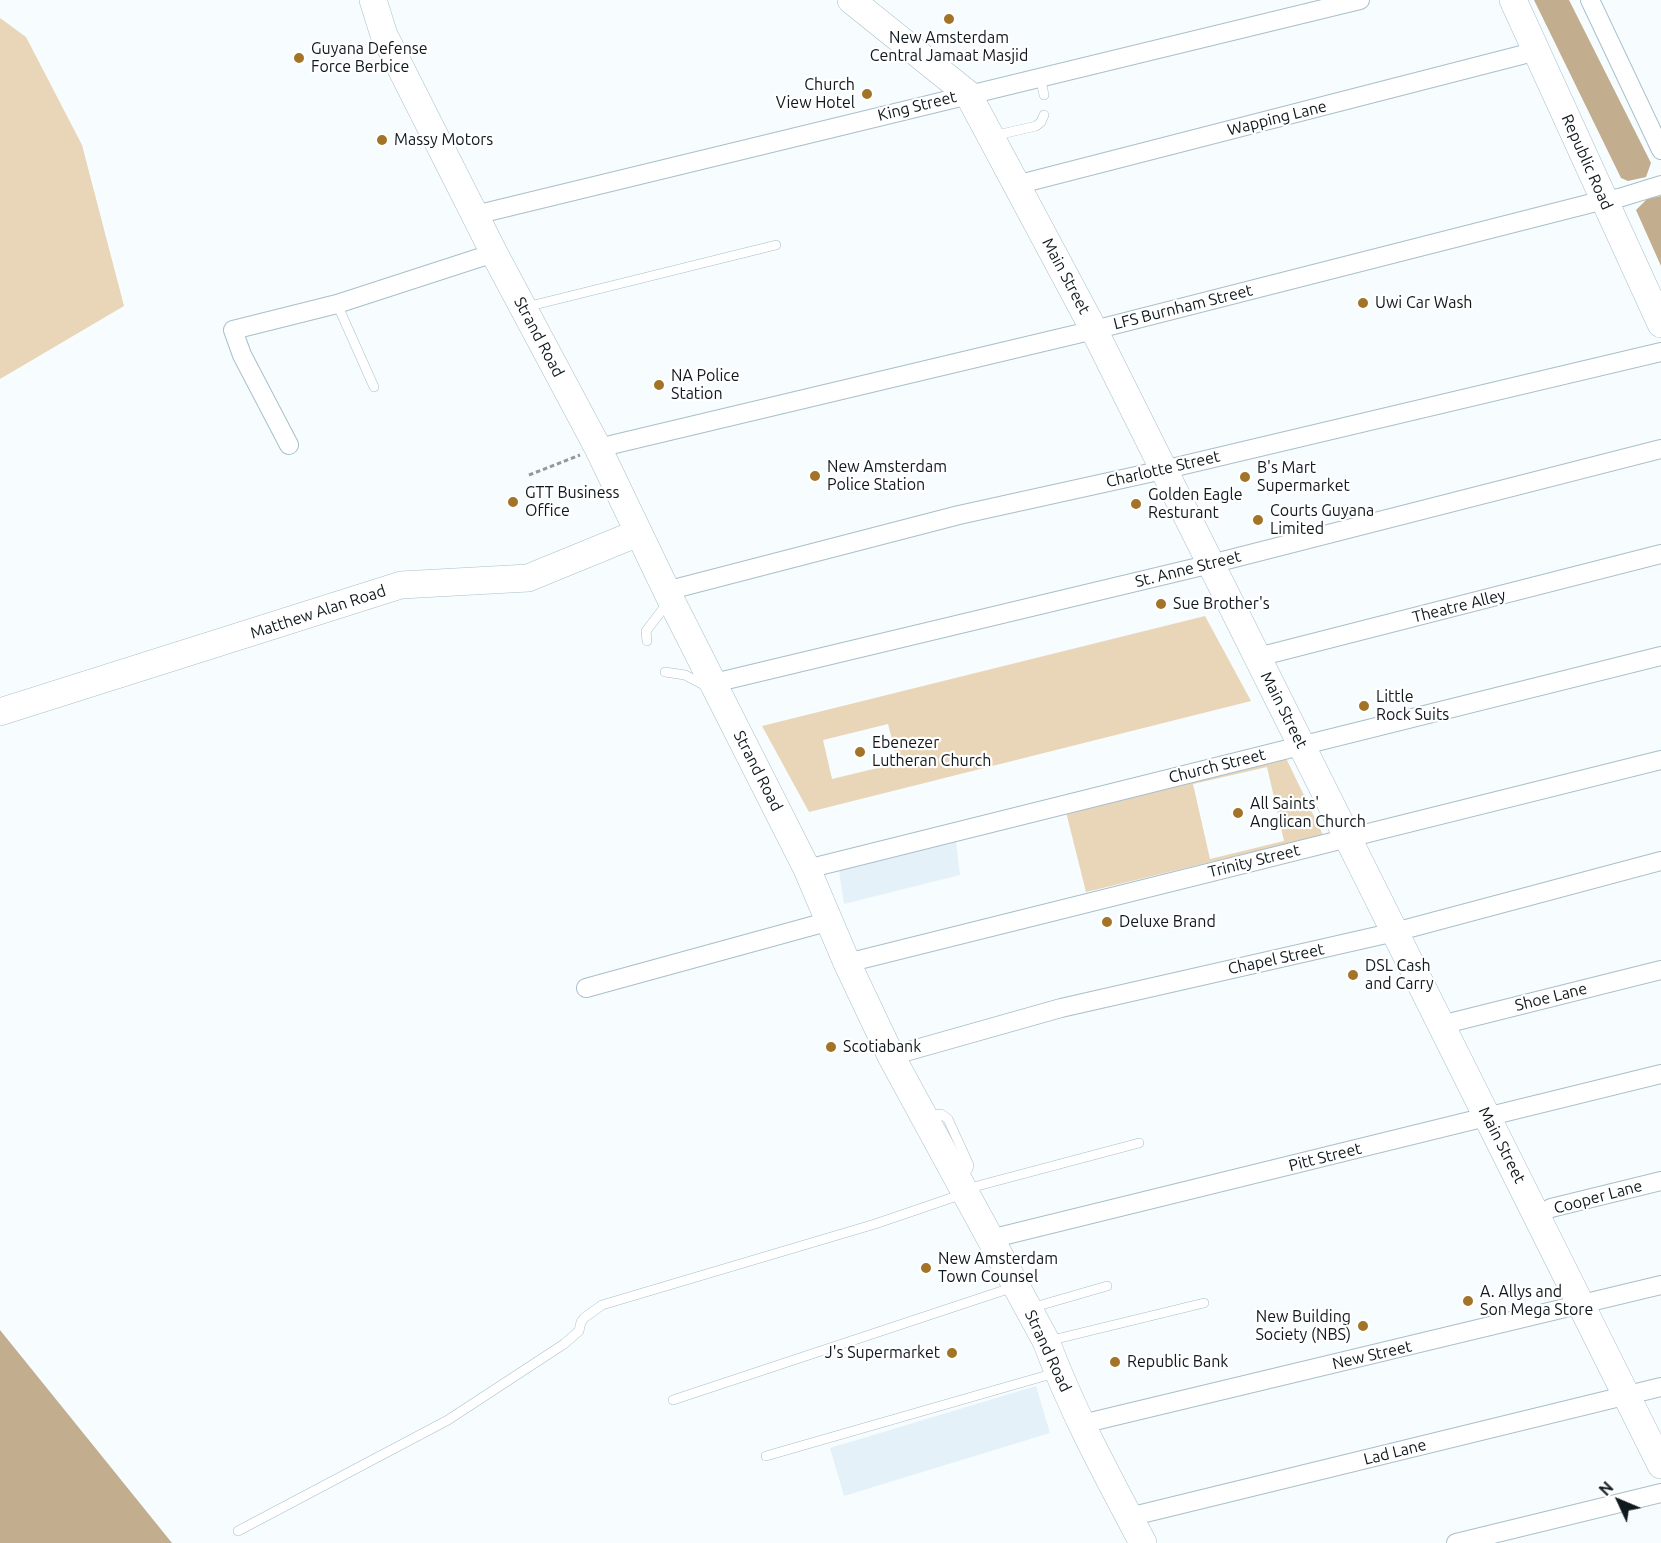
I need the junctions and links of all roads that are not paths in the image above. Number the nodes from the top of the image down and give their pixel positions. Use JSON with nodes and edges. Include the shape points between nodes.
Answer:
{"nodes":[{"id":1,"x":373,"y":0,"type":"edge"},
{"id":2,"x":851,"y":0,"type":"edge"},
{"id":3,"x":1360,"y":0,"type":"edge"},
{"id":4,"x":1513,"y":0,"type":"edge"},
{"id":5,"x":1590,"y":0,"type":"edge"},
{"id":6,"x":1537,"y":51,"type":"junction"},
{"id":7,"x":1040,"y":76,"type":"junction"},
{"id":8,"x":968,"y":94,"type":"junction"},
{"id":9,"x":1044,"y":95,"type":"dead end"},
{"id":10,"x":1044,"y":115,"type":"dead end"},
{"id":11,"x":991,"y":137,"type":"junction"},
{"id":12,"x":1661,"y":150,"type":"edge"},
{"id":13,"x":1016,"y":185,"type":"junction"},
{"id":14,"x":1661,"y":185,"type":"edge"},
{"id":15,"x":1604,"y":200,"type":"junction"},
{"id":16,"x":475,"y":215,"type":"junction"},
{"id":17,"x":776,"y":245,"type":"dead end"},
{"id":18,"x":494,"y":253,"type":"junction"},
{"id":19,"x":337,"y":304,"type":"junction"},
{"id":20,"x":524,"y":308,"type":"junction"},
{"id":21,"x":1661,"y":324,"type":"edge"},
{"id":22,"x":1094,"y":330,"type":"junction"},
{"id":23,"x":1661,"y":352,"type":"edge"},
{"id":24,"x":374,"y":387,"type":"dead end"},
{"id":25,"x":289,"y":445,"type":"dead end"},
{"id":26,"x":598,"y":448,"type":"junction"},
{"id":27,"x":1661,"y":449,"type":"edge"},
{"id":28,"x":1163,"y":470,"type":"junction"},
{"id":29,"x":638,"y":532,"type":"junction"},
{"id":30,"x":1661,"y":554,"type":"edge"},
{"id":31,"x":1211,"y":564,"type":"junction"},
{"id":32,"x":669,"y":595,"type":"junction"},
{"id":33,"x":647,"y":641,"type":"dead end"},
{"id":34,"x":1661,"y":656,"type":"edge"},
{"id":35,"x":1258,"y":657,"type":"junction"},
{"id":36,"x":665,"y":672,"type":"dead end"},
{"id":37,"x":714,"y":683,"type":"junction"},
{"id":38,"x":0,"y":712,"type":"edge"},
{"id":39,"x":1302,"y":745,"type":"junction"},
{"id":40,"x":1661,"y":760,"type":"edge"},
{"id":41,"x":1348,"y":838,"type":"junction"},
{"id":42,"x":1661,"y":861,"type":"edge"},
{"id":43,"x":807,"y":868,"type":"junction"},
{"id":44,"x":831,"y":921,"type":"junction"},
{"id":45,"x":1395,"y":932,"type":"junction"},
{"id":46,"x":847,"y":963,"type":"junction"},
{"id":47,"x":1661,"y":970,"type":"edge"},
{"id":48,"x":586,"y":988,"type":"dead end"},
{"id":49,"x":1441,"y":1025,"type":"junction"},
{"id":50,"x":891,"y":1056,"type":"junction"},
{"id":51,"x":1661,"y":1074,"type":"edge"},
{"id":52,"x":1487,"y":1117,"type":"junction"},
{"id":53,"x":1138,"y":1143,"type":"dead end"},
{"id":54,"x":1661,"y":1180,"type":"edge"},
{"id":55,"x":963,"y":1188,"type":"junction"},
{"id":56,"x":1537,"y":1216,"type":"junction"},
{"id":57,"x":990,"y":1239,"type":"junction"},
{"id":58,"x":1661,"y":1285,"type":"edge"},
{"id":59,"x":1107,"y":1286,"type":"dead end"},
{"id":60,"x":1023,"y":1297,"type":"junction"},
{"id":61,"x":1204,"y":1303,"type":"dead end"},
{"id":62,"x":1582,"y":1306,"type":"junction"},
{"id":63,"x":1046,"y":1341,"type":"junction"},
{"id":64,"x":1057,"y":1372,"type":"junction"},
{"id":65,"x":1661,"y":1387,"type":"edge"},
{"id":66,"x":1627,"y":1395,"type":"junction"},
{"id":67,"x":673,"y":1400,"type":"dead end"},
{"id":68,"x":1082,"y":1424,"type":"junction"},
{"id":69,"x":766,"y":1456,"type":"dead end"},
{"id":70,"x":1661,"y":1465,"type":"edge"},
{"id":71,"x":1661,"y":1493,"type":"edge"},
{"id":72,"x":1130,"y":1517,"type":"junction"},
{"id":73,"x":238,"y":1531,"type":"dead end"},
{"id":74,"x":1143,"y":1543,"type":"edge"},
{"id":75,"x":1456,"y":1543,"type":"edge"}],
"edges":[{"from":1,"to":16,"type":"street","name":"Strand Road","via":[[384,35]]},
{"from":2,"to":8,"type":"street","name":"Main Street"},
{"from":3,"to":7,"type":"street","name":"King Street"},
{"from":4,"to":6,"type":"street","name":"Republic Road"},
{"from":5,"to":12,"type":"street"},
{"from":6,"to":13,"type":"street","name":"Wapping Lane"},
{"from":6,"to":15,"type":"street","name":"Republic Road"},
{"from":7,"to":8,"type":"street","name":"King Street"},
{"from":7,"to":9,"type":"lane"},
{"from":8,"to":11,"type":"street","name":"Main Street"},
{"from":8,"to":16,"type":"street","name":"King Street"},
{"from":10,"to":11,"type":"lane","via":[[1036,126]]},
{"from":11,"to":13,"type":"street","name":"Main Street"},
{"from":13,"to":22,"type":"street","name":"Main Street"},
{"from":14,"to":15,"type":"street","name":"LFS Burnham Street"},
{"from":15,"to":21,"type":"street","name":"Republic Road"},
{"from":15,"to":22,"type":"street","name":"LFS Burnham Street"},
{"from":16,"to":18,"type":"street","name":"Strand Road"},
{"from":17,"to":20,"type":"lane"},
{"from":18,"to":19,"type":"street"},
{"from":18,"to":20,"type":"street","name":"Strand Road"},
{"from":19,"to":24,"type":"lane"},
{"from":19,"to":25,"type":"street","via":[[233,330]]},
{"from":20,"to":26,"type":"street","name":"Strand Road"},
{"from":22,"to":26,"type":"street","name":"LFS Burnham Street"},
{"from":22,"to":28,"type":"street","name":"Main Street"},
{"from":23,"to":28,"type":"street","name":"Charlotte Street"},
{"from":26,"to":29,"type":"street","name":"Strand Road"},
{"from":27,"to":31,"type":"street","name":"St. Anne Street"},
{"from":28,"to":31,"type":"street","name":"Main Street"},
{"from":28,"to":32,"type":"street","name":"Charlotte Street","via":[[959,515]]},
{"from":29,"to":32,"type":"street","name":"Strand Road"},
{"from":29,"to":38,"type":"street","name":"Matthew Alan Road","via":[[528,578],[401,585]]},
{"from":30,"to":35,"type":"street","name":"Theatre Alley"},
{"from":31,"to":35,"type":"street","name":"Main Street"},
{"from":31,"to":37,"type":"street","name":"St. Anne Street"},
{"from":32,"to":33,"type":"lane","via":[[646,631]]},
{"from":32,"to":37,"type":"street","name":"Strand Road"},
{"from":34,"to":39,"type":"street","name":"Church Street"},
{"from":35,"to":39,"type":"street","name":"Main Street"},
{"from":36,"to":37,"type":"lane","via":[[685,675],[702,684]]},
{"from":37,"to":43,"type":"street","name":"Strand Road"},
{"from":39,"to":41,"type":"street","name":"Main Street"},
{"from":39,"to":43,"type":"street","name":"Church Street"},
{"from":40,"to":41,"type":"street","name":"Trinity Street"},
{"from":41,"to":45,"type":"street","name":"Main Street"},
{"from":41,"to":46,"type":"street","name":"Trinity Street"},
{"from":42,"to":45,"type":"street","name":"Chapel Street"},
{"from":43,"to":44,"type":"street","name":"Strand Road"},
{"from":44,"to":46,"type":"street","name":"Strand Road"},
{"from":44,"to":48,"type":"street"},
{"from":45,"to":49,"type":"street","name":"Main Street"},
{"from":45,"to":50,"type":"street","name":"Chapel Street","via":[[1060,1008]]},
{"from":46,"to":50,"type":"street","name":"Strand Road"},
{"from":47,"to":49,"type":"street","name":"Shoe Lane"},
{"from":49,"to":52,"type":"street","name":"Main Street"},
{"from":50,"to":55,"type":"street","name":"Strand Road"},
{"from":51,"to":52,"type":"street","name":"Pitt Street"},
{"from":52,"to":56,"type":"street","name":"Main Street"},
{"from":52,"to":57,"type":"street","name":"Pitt Street"},
{"from":53,"to":55,"type":"lane"},
{"from":54,"to":56,"type":"street","name":"Cooper Lane","via":[[1551,1208]]},
{"from":55,"to":57,"type":"street","name":"Strand Road"},
{"from":55,"to":73,"type":"lane","via":[[875,1224],[602,1305],[584,1318],[579,1331],[564,1344],[448,1420]]},
{"from":56,"to":62,"type":"street","name":"Main Street"},
{"from":57,"to":60,"type":"street","name":"Strand Road"},
{"from":58,"to":62,"type":"street","name":"New Street"},
{"from":59,"to":60,"type":"lane"},
{"from":60,"to":63,"type":"street","name":"Strand Road"},
{"from":60,"to":67,"type":"lane"},
{"from":61,"to":63,"type":"lane"},
{"from":62,"to":66,"type":"street","name":"Main Street"},
{"from":62,"to":68,"type":"street","name":"New Street"},
{"from":63,"to":64,"type":"street","name":"Strand Road"},
{"from":64,"to":68,"type":"street","name":"Strand Road"},
{"from":64,"to":69,"type":"lane"},
{"from":65,"to":66,"type":"street","name":"Lad Lane"},
{"from":66,"to":70,"type":"street","name":"Main Street"},
{"from":66,"to":72,"type":"street","name":"Lad Lane"},
{"from":68,"to":72,"type":"street","name":"Strand Road"},
{"from":71,"to":75,"type":"street"},
{"from":72,"to":74,"type":"street","name":"Strand Road"}]}
